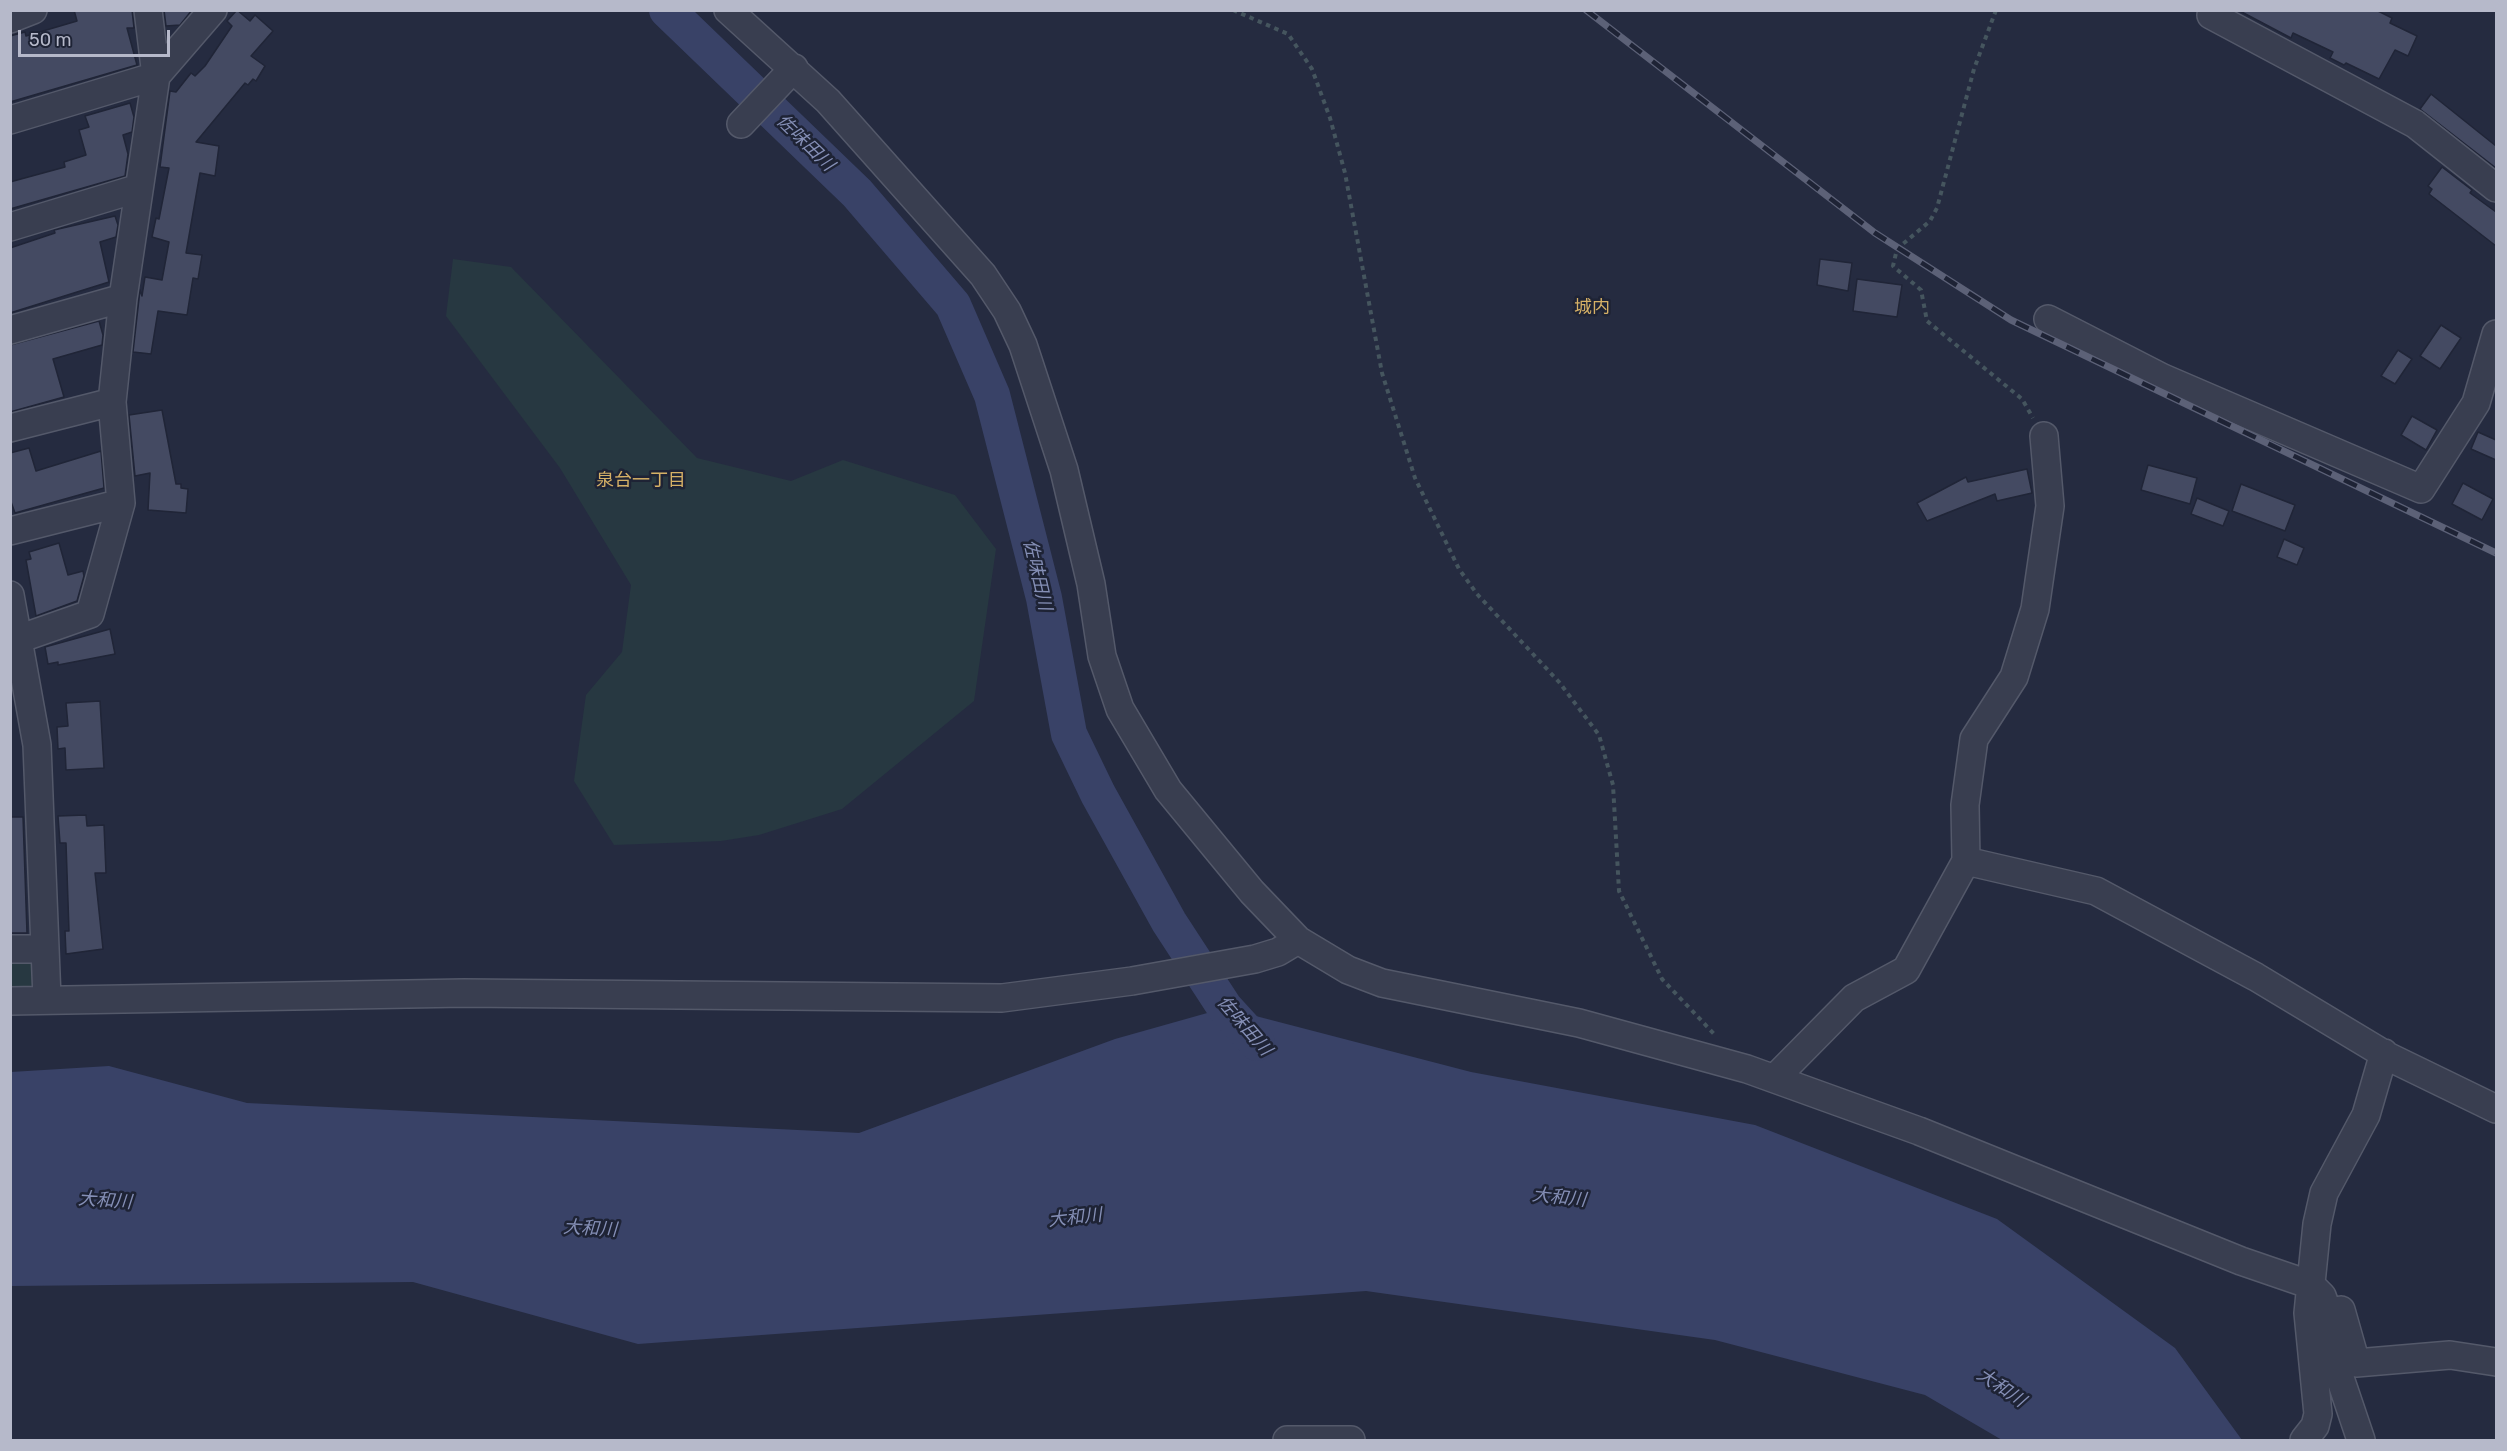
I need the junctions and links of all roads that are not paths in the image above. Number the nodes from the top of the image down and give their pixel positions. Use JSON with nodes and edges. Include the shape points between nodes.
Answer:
{"nodes":[{"id":1,"x":33,"y":10,"type":"edge"},
{"id":2,"x":148,"y":10,"type":"edge"},
{"id":3,"x":213,"y":10,"type":"edge"},
{"id":4,"x":728,"y":10,"type":"edge"},
{"id":5,"x":2213,"y":10,"type":"edge"},
{"id":6,"x":10,"y":19,"type":"edge"},
{"id":7,"x":789,"y":73,"type":"junction"},
{"id":8,"x":156,"y":76,"type":"junction"},
{"id":9,"x":10,"y":120,"type":"edge"},
{"id":10,"x":741,"y":124,"type":"dead end"},
{"id":11,"x":138,"y":188,"type":"junction"},
{"id":12,"x":2496,"y":188,"type":"edge"},
{"id":13,"x":10,"y":227,"type":"edge"},
{"id":14,"x":123,"y":298,"type":"junction"},
{"id":15,"x":2048,"y":319,"type":"dead end"},
{"id":16,"x":10,"y":330,"type":"edge"},
{"id":17,"x":2496,"y":334,"type":"edge"},
{"id":18,"x":112,"y":402,"type":"junction"},
{"id":19,"x":10,"y":428,"type":"edge"},
{"id":20,"x":2044,"y":436,"type":"road end"},
{"id":21,"x":121,"y":503,"type":"junction"},
{"id":22,"x":10,"y":531,"type":"edge"},
{"id":23,"x":10,"y":595,"type":"edge"},
{"id":24,"x":15,"y":639,"type":"edge"},
{"id":25,"x":1966,"y":861,"type":"junction"},
{"id":26,"x":1298,"y":940,"type":"junction"},
{"id":27,"x":10,"y":949,"type":"edge"},
{"id":28,"x":45,"y":949,"type":"junction"},
{"id":29,"x":47,"y":999,"type":"junction"},
{"id":30,"x":10,"y":1001,"type":"edge"},
{"id":31,"x":2384,"y":1053,"type":"junction"},
{"id":32,"x":1775,"y":1078,"type":"junction"},
{"id":33,"x":2496,"y":1109,"type":"edge"},
{"id":34,"x":2311,"y":1285,"type":"junction"},
{"id":35,"x":2496,"y":1362,"type":"edge"},
{"id":36,"x":1287,"y":1440,"type":"edge"},
{"id":37,"x":1351,"y":1440,"type":"edge"},
{"id":38,"x":2304,"y":1440,"type":"edge"},
{"id":39,"x":2361,"y":1440,"type":"edge"}],
"edges":[{"from":1,"to":6,"type":"street"},
{"from":2,"to":8,"type":"street"},
{"from":3,"to":8,"type":"street"},
{"from":4,"to":7,"type":"street"},
{"from":5,"to":12,"type":"street","via":[[2211,15],[2415,123]]},
{"from":7,"to":10,"type":"street"},
{"from":7,"to":26,"type":"street","via":[[828,101],[976,267],[1006,311],[1023,345],[1064,470],[1091,584],[1102,656],[1120,709],[1168,790],[1252,892]]},
{"from":8,"to":9,"type":"street"},
{"from":8,"to":11,"type":"street"},
{"from":11,"to":13,"type":"street"},
{"from":11,"to":14,"type":"street"},
{"from":14,"to":16,"type":"street"},
{"from":14,"to":18,"type":"street"},
{"from":15,"to":17,"type":"street","via":[[2163,378],[2421,489],[2476,403]]},
{"from":18,"to":19,"type":"street"},
{"from":18,"to":21,"type":"street"},
{"from":20,"to":25,"type":"street","via":[[2050,506],[2035,609],[2014,677],[1974,739],[1965,805]]},
{"from":21,"to":22,"type":"street"},
{"from":21,"to":24,"type":"street","via":[[90,614]]},
{"from":23,"to":24,"type":"street"},
{"from":24,"to":28,"type":"street","via":[[37,745]]},
{"from":25,"to":31,"type":"street","via":[[2096,891],[2256,977]]},
{"from":25,"to":32,"type":"street","via":[[1906,970],[1854,998]]},
{"from":26,"to":29,"type":"street","via":[[1255,959],[1132,981],[1036,995],[966,999],[464,993]]},
{"from":26,"to":32,"type":"street","via":[[1348,970],[1382,983],[1580,1023]]},
{"from":27,"to":28,"type":"street"},
{"from":28,"to":29,"type":"street"},
{"from":29,"to":30,"type":"street"},
{"from":31,"to":33,"type":"street"},
{"from":31,"to":34,"type":"street","via":[[2367,1114],[2324,1193]]},
{"from":32,"to":34,"type":"street"},
{"from":34,"to":35,"type":"street","via":[[2333,1289],[2356,1363],[2450,1355]]},
{"from":34,"to":38,"type":"street","via":[[2308,1313],[2318,1414],[2315,1426]]},
{"from":34,"to":39,"type":"street","via":[[2326,1307],[2333,1357]]},
{"from":36,"to":37,"type":"street"}]}
